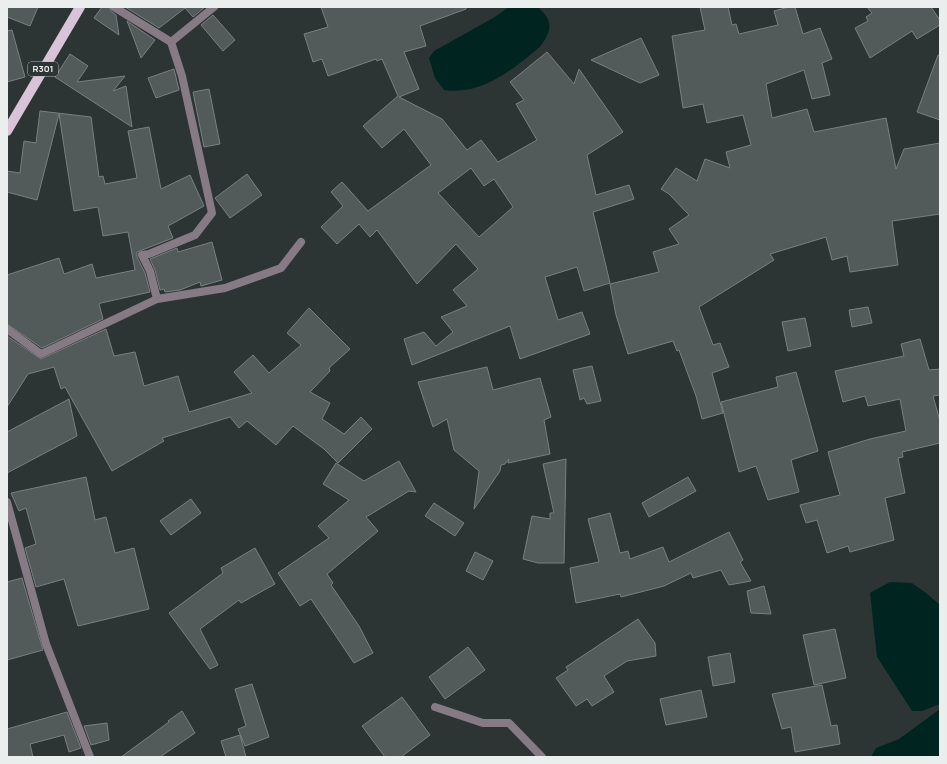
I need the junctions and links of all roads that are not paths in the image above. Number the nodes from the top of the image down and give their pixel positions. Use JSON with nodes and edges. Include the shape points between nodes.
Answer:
{"nodes":[{"id":1,"x":80,"y":7,"type":"edge"},
{"id":2,"x":114,"y":7,"type":"edge"},
{"id":3,"x":214,"y":7,"type":"edge"},
{"id":4,"x":172,"y":42,"type":"junction"},
{"id":5,"x":7,"y":131,"type":"edge"},
{"id":6,"x":301,"y":242,"type":"dead end"},
{"id":7,"x":157,"y":299,"type":"junction"},
{"id":8,"x":7,"y":329,"type":"edge"},
{"id":9,"x":7,"y":502,"type":"edge"},
{"id":10,"x":435,"y":707,"type":"dead end"},
{"id":11,"x":90,"y":757,"type":"edge"},
{"id":12,"x":542,"y":757,"type":"edge"}],
"edges":[{"from":1,"to":5,"type":"main road","number":"R301"},
{"from":2,"to":4,"type":"street"},
{"from":3,"to":4,"type":"street"},
{"from":4,"to":7,"type":"street","via":[[212,213],[195,235],[142,255],[150,271]]},
{"from":6,"to":7,"type":"street","via":[[281,268],[225,288]]},
{"from":7,"to":8,"type":"street","via":[[41,354]]},
{"from":9,"to":11,"type":"street","via":[[46,644]]},
{"from":10,"to":12,"type":"street","via":[[483,723],[509,723]]}]}
